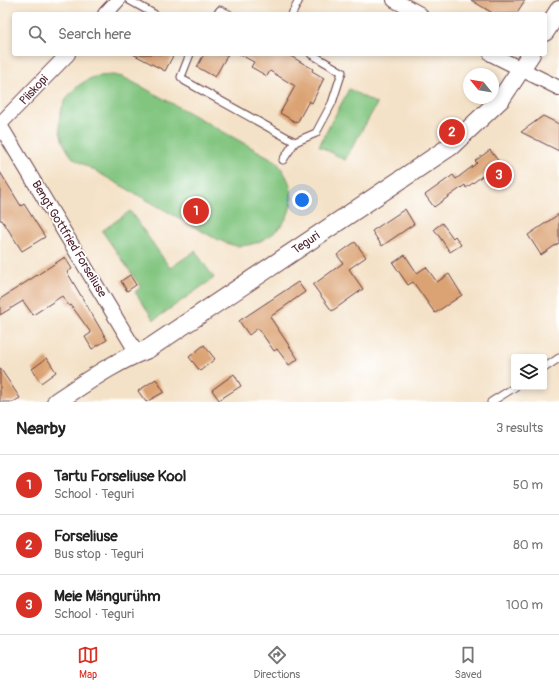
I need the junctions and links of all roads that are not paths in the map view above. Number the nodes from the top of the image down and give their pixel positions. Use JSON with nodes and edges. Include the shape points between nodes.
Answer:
{"nodes":[{"id":1,"x":118,"y":0,"type":"edge"},
{"id":2,"x":129,"y":0,"type":"edge"},
{"id":3,"x":300,"y":0,"type":"edge"},
{"id":4,"x":394,"y":0,"type":"edge"},
{"id":5,"x":413,"y":7,"type":"edge"},
{"id":6,"x":559,"y":10,"type":"edge"},
{"id":7,"x":107,"y":12,"type":"edge"},
{"id":8,"x":150,"y":12,"type":"edge"},
{"id":9,"x":293,"y":12,"type":"edge"},
{"id":10,"x":547,"y":29,"type":"edge"},
{"id":11,"x":66,"y":56,"type":"edge"},
{"id":12,"x":189,"y":56,"type":"edge"},
{"id":13,"x":314,"y":56,"type":"edge"},
{"id":14,"x":495,"y":56,"type":"edge"},
{"id":15,"x":530,"y":56,"type":"edge"},
{"id":16,"x":521,"y":70,"type":"junction"},
{"id":17,"x":559,"y":88,"type":"edge"},
{"id":18,"x":0,"y":125,"type":"edge"},
{"id":19,"x":295,"y":142,"type":"junction"},
{"id":20,"x":283,"y":160,"type":"dead end"},
{"id":21,"x":137,"y":353,"type":"junction"},
{"id":22,"x":559,"y":358,"type":"edge"},
{"id":23,"x":547,"y":366,"type":"edge"},
{"id":24,"x":511,"y":390,"type":"edge"},
{"id":25,"x":56,"y":402,"type":"edge"},
{"id":26,"x":491,"y":402,"type":"edge"}],
"edges":[{"from":1,"to":7,"type":"street"},
{"from":2,"to":8,"type":"lane"},
{"from":3,"to":9,"type":"lane"},
{"from":4,"to":5,"type":"street"},
{"from":6,"to":10,"type":"street"},
{"from":11,"to":18,"type":"street","name":"Piiskopi"},
{"from":12,"to":19,"type":"lane","via":[[181,77],[185,81]]},
{"from":13,"to":19,"type":"lane","via":[[342,72],[332,103],[316,133]]},
{"from":14,"to":16,"type":"street"},
{"from":15,"to":16,"type":"street","name":"Teguri"},
{"from":16,"to":17,"type":"street"},
{"from":16,"to":21,"type":"street","name":"Teguri","via":[[501,99],[451,146],[148,349]]},
{"from":18,"to":21,"type":"street","name":"Bengt Gottfried Forseliuse"},
{"from":19,"to":20,"type":"lane"},
{"from":21,"to":25,"type":"street","name":"Teguri"},
{"from":22,"to":23,"type":"lane"},
{"from":24,"to":26,"type":"lane"}]}
